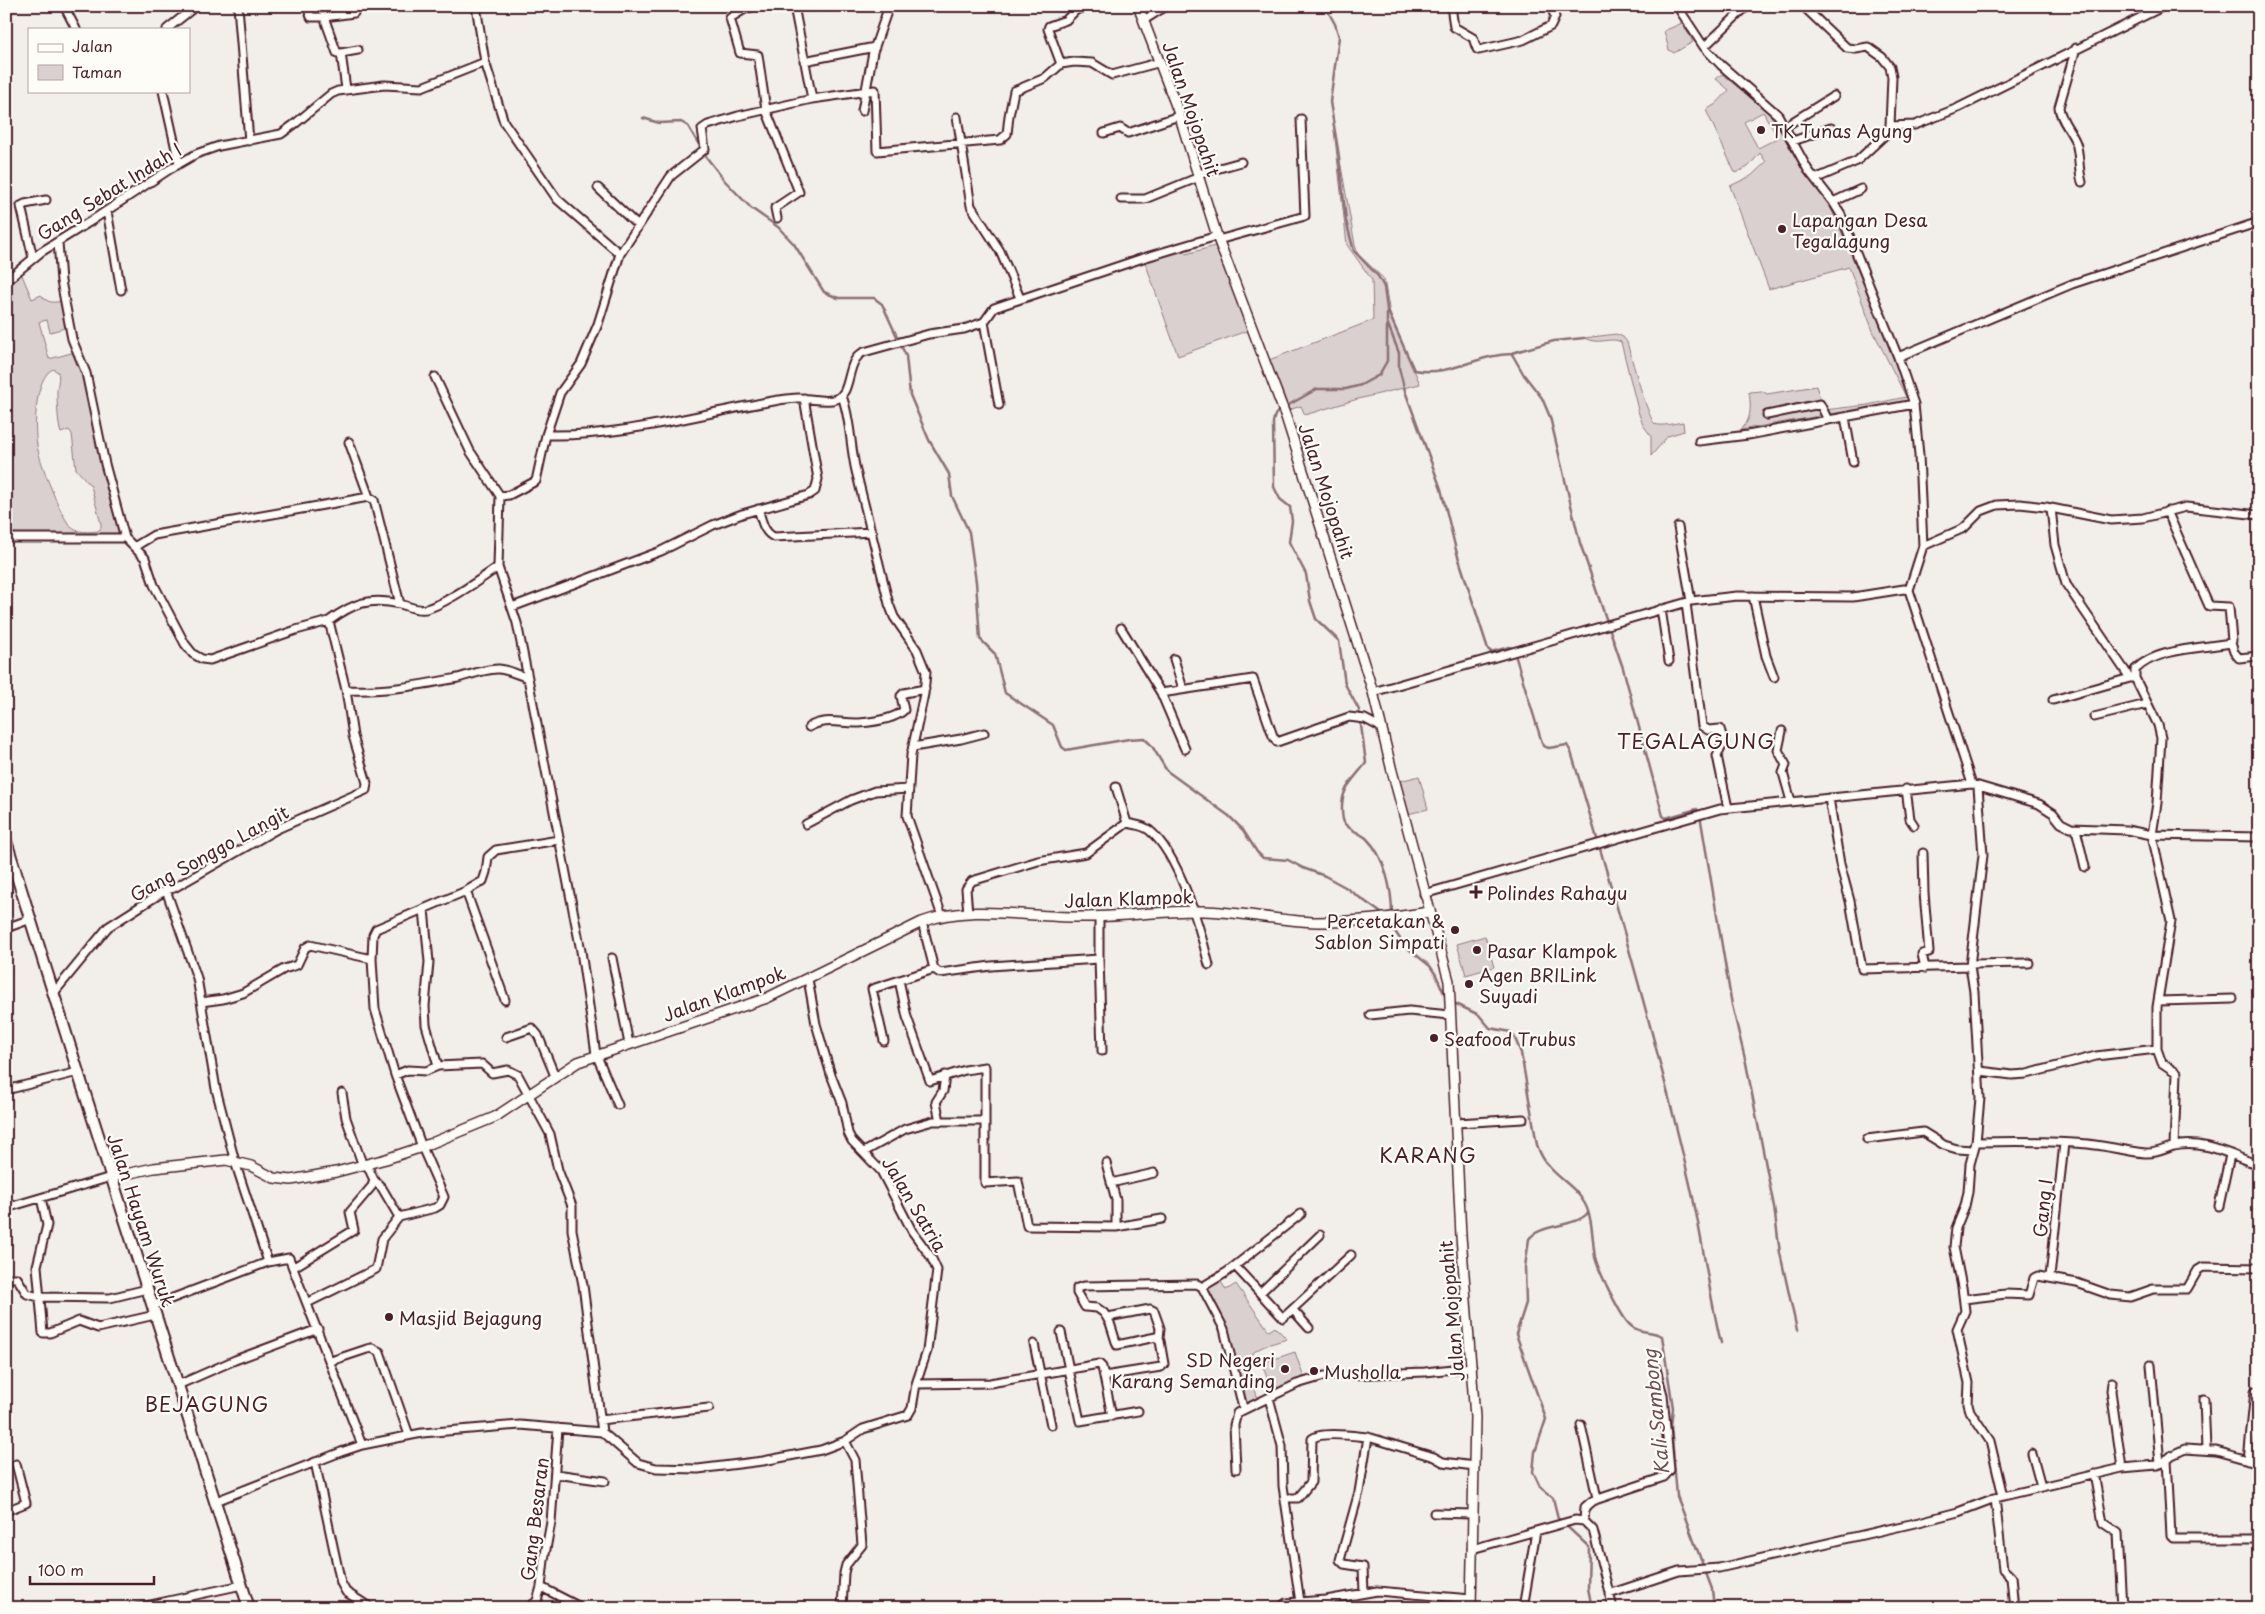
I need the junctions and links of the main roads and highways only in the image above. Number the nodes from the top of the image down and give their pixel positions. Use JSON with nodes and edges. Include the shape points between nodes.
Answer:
{"nodes":[{"id":1,"x":6,"y":841,"type":"edge"},
{"id":2,"x":249,"y":1608,"type":"edge"}],
"edges":[{"from":1,"to":2,"type":"main road","name":"Jalan Hayam Wuruk"}]}
